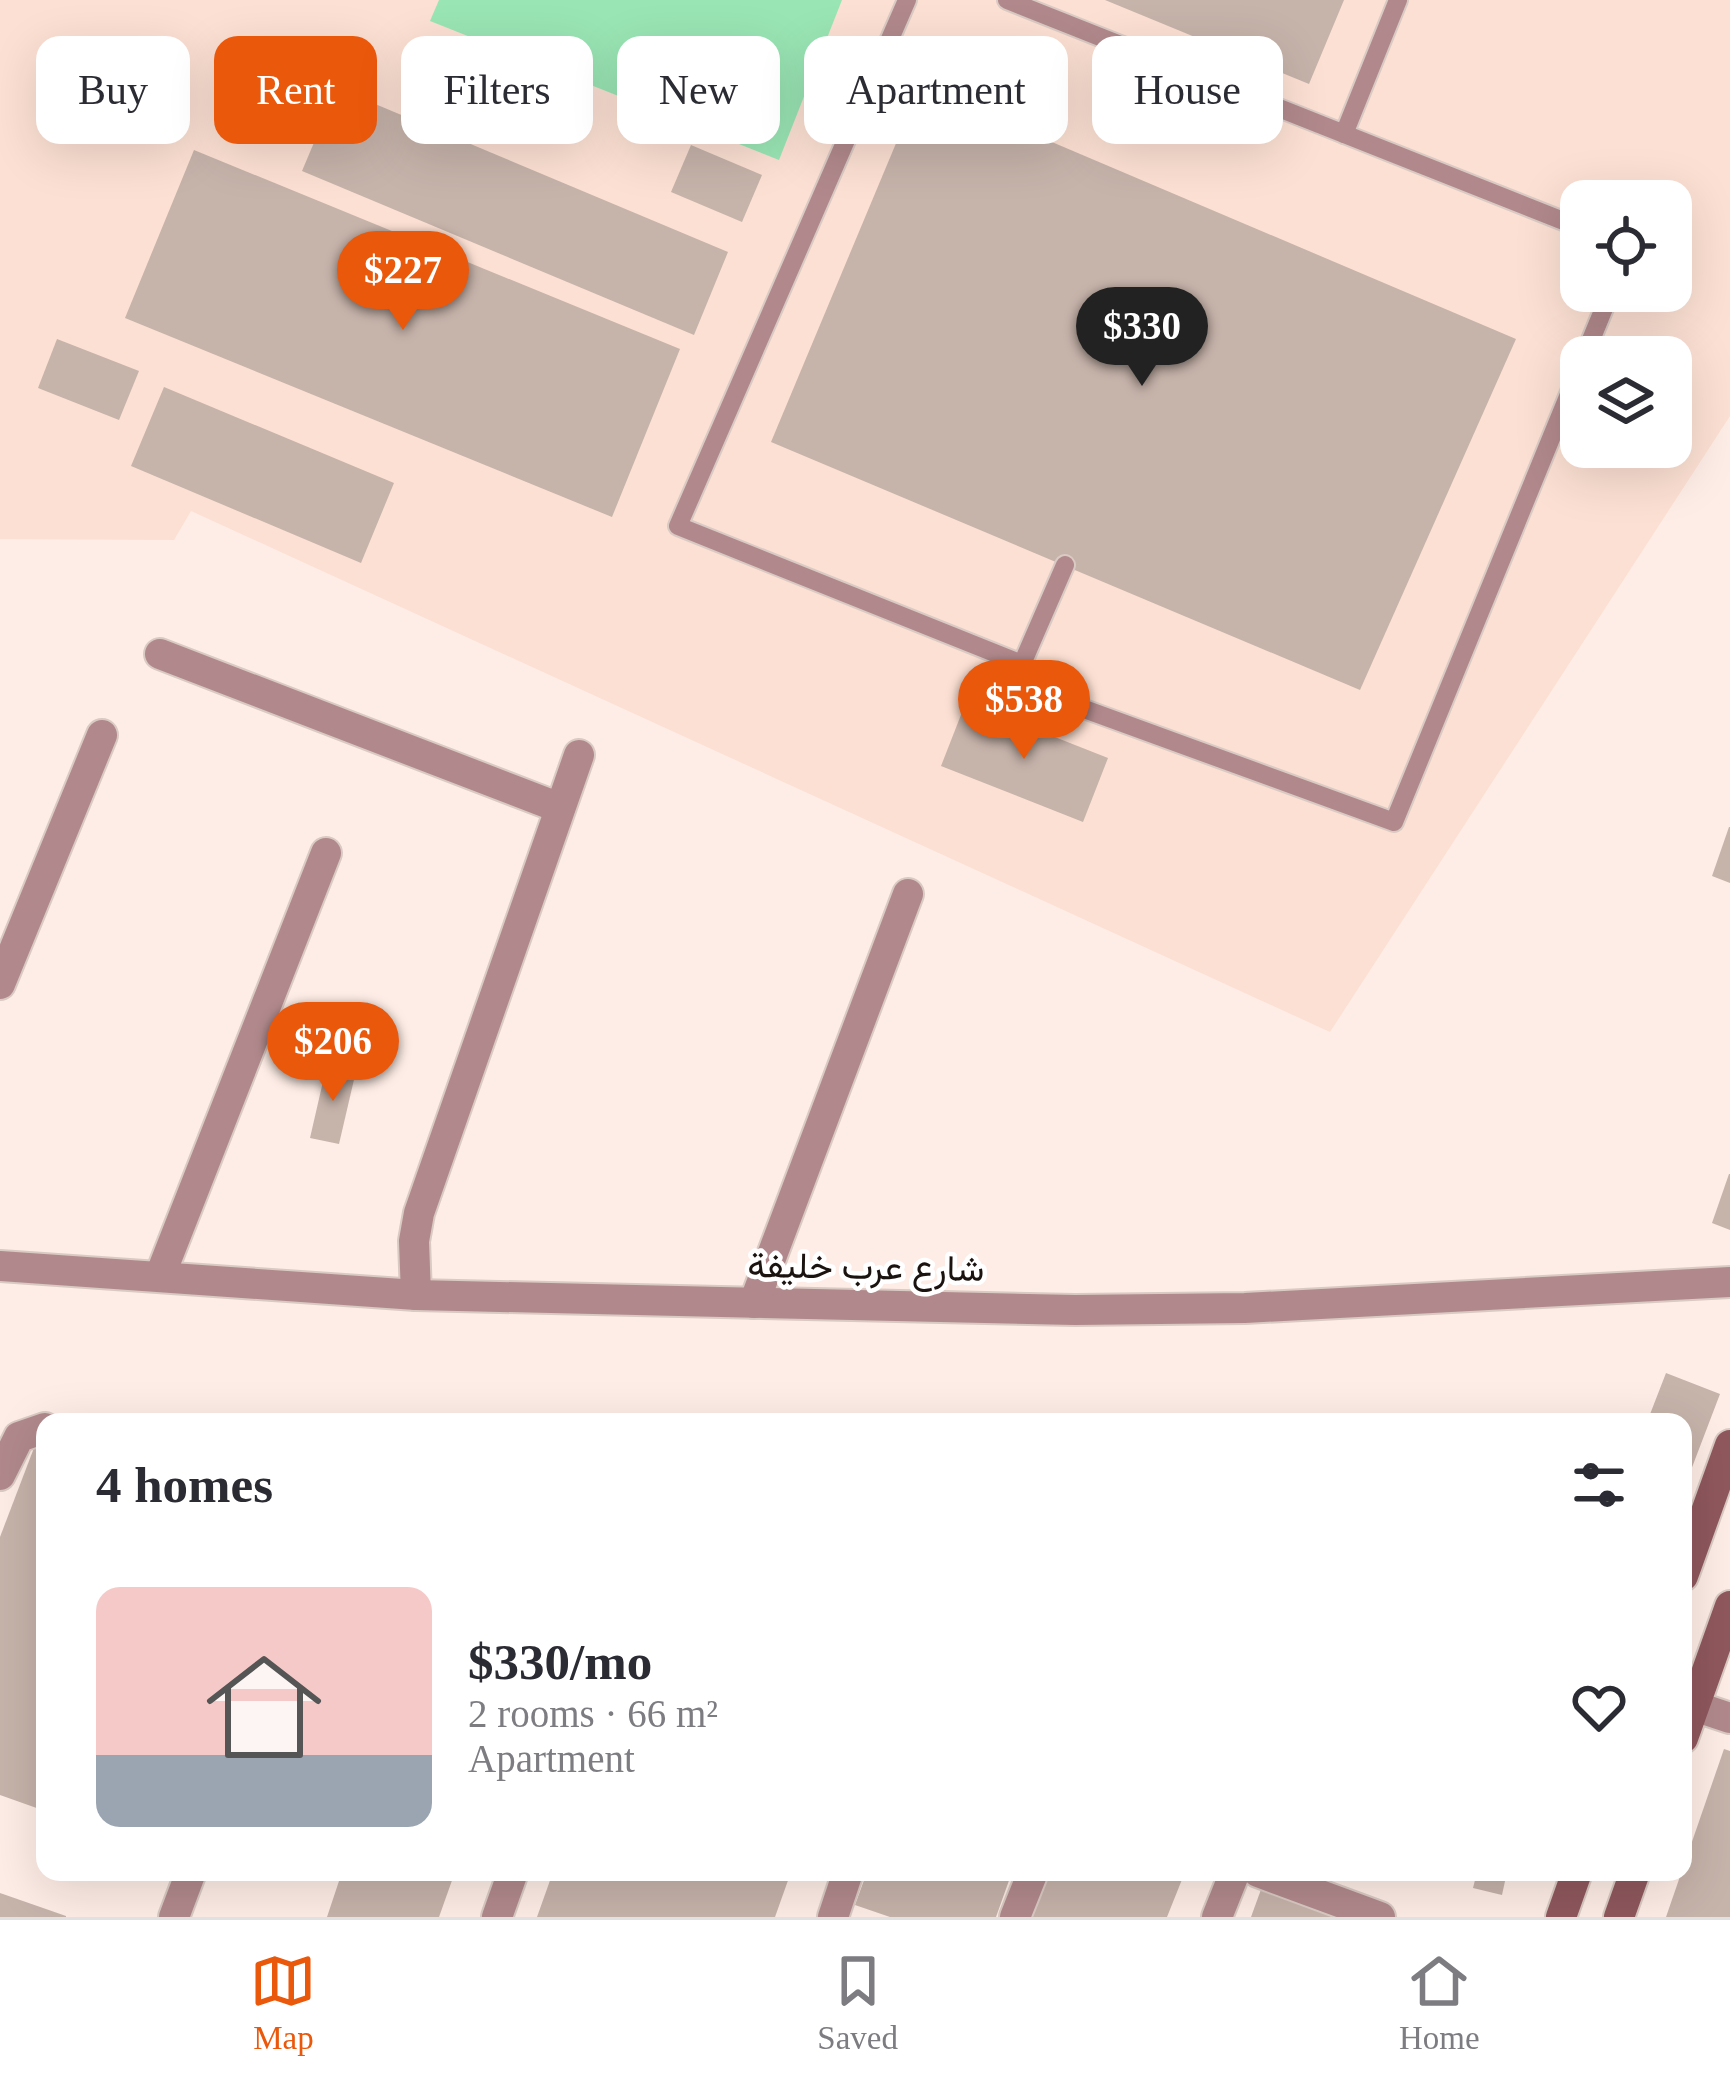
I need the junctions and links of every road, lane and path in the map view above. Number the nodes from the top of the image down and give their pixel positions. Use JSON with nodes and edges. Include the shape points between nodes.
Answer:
{"nodes":[{"id":1,"x":907,"y":0,"type":"edge"},
{"id":2,"x":1007,"y":0,"type":"edge"},
{"id":3,"x":1398,"y":0,"type":"edge"},
{"id":4,"x":1344,"y":134,"type":"junction"},
{"id":5,"x":1560,"y":220,"type":"edge"},
{"id":6,"x":1560,"y":417,"type":"edge"},
{"id":7,"x":1065,"y":566,"type":"dead end"},
{"id":8,"x":160,"y":654,"type":"dead end"},
{"id":9,"x":1017,"y":673,"type":"junction"},
{"id":10,"x":999,"y":714,"type":"dead end"},
{"id":11,"x":101,"y":735,"type":"dead end"},
{"id":12,"x":578,"y":755,"type":"dead end"},
{"id":13,"x":560,"y":808,"type":"junction"},
{"id":14,"x":326,"y":853,"type":"dead end"},
{"id":15,"x":908,"y":894,"type":"dead end"},
{"id":16,"x":0,"y":984,"type":"edge"},
{"id":17,"x":0,"y":1266,"type":"edge"},
{"id":18,"x":160,"y":1276,"type":"junction"},
{"id":19,"x":1730,"y":1282,"type":"edge"},
{"id":20,"x":416,"y":1294,"type":"junction"},
{"id":21,"x":754,"y":1303,"type":"junction"},
{"id":22,"x":36,"y":1431,"type":"edge"},
{"id":23,"x":1730,"y":1445,"type":"edge"},
{"id":24,"x":0,"y":1475,"type":"edge"},
{"id":25,"x":1692,"y":1551,"type":"edge"},
{"id":26,"x":1730,"y":1606,"type":"edge"},
{"id":27,"x":1692,"y":1709,"type":"edge"},
{"id":28,"x":1730,"y":1718,"type":"edge"},
{"id":29,"x":1692,"y":1722,"type":"edge"},
{"id":30,"x":188,"y":1881,"type":"edge"},
{"id":31,"x":510,"y":1881,"type":"edge"},
{"id":32,"x":846,"y":1881,"type":"edge"},
{"id":33,"x":1029,"y":1881,"type":"edge"},
{"id":34,"x":1231,"y":1881,"type":"edge"},
{"id":35,"x":1282,"y":1881,"type":"edge"},
{"id":36,"x":1574,"y":1881,"type":"edge"},
{"id":37,"x":1632,"y":1881,"type":"edge"},
{"id":38,"x":838,"y":1916,"type":"edge"},
{"id":39,"x":174,"y":1917,"type":"edge"},
{"id":40,"x":497,"y":1917,"type":"edge"},
{"id":41,"x":1015,"y":1917,"type":"edge"},
{"id":42,"x":1217,"y":1917,"type":"edge"},
{"id":43,"x":1380,"y":1917,"type":"edge"},
{"id":44,"x":1561,"y":1917,"type":"edge"},
{"id":45,"x":1619,"y":1917,"type":"edge"}],
"edges":[{"from":1,"to":9,"type":"lane","via":[[679,526]]},
{"from":2,"to":4,"type":"lane"},
{"from":3,"to":4,"type":"lane"},
{"from":4,"to":5,"type":"lane"},
{"from":6,"to":9,"type":"lane","via":[[1394,822]]},
{"from":7,"to":9,"type":"lane"},
{"from":8,"to":13,"type":"street"},
{"from":9,"to":10,"type":"lane"},
{"from":11,"to":16,"type":"street"},
{"from":12,"to":13,"type":"street"},
{"from":13,"to":20,"type":"street","via":[[419,1213]]},
{"from":14,"to":18,"type":"street"},
{"from":15,"to":21,"type":"street"},
{"from":17,"to":18,"type":"street","name":"شارع عرب خليفة"},
{"from":18,"to":20,"type":"street","name":"شارع عرب خليفة"},
{"from":19,"to":21,"type":"street","name":"شارع عرب خليفة","via":[[1160,1310]]},
{"from":20,"to":21,"type":"street","name":"شارع عرب خليفة"},
{"from":22,"to":24,"type":"street","via":[[19,1437]]},
{"from":23,"to":25,"type":"street"},
{"from":26,"to":27,"type":"street"},
{"from":28,"to":29,"type":"street"},
{"from":30,"to":39,"type":"street"},
{"from":31,"to":40,"type":"street"},
{"from":32,"to":38,"type":"street"},
{"from":33,"to":41,"type":"street"},
{"from":34,"to":42,"type":"street"},
{"from":35,"to":43,"type":"street"},
{"from":36,"to":44,"type":"street"},
{"from":37,"to":45,"type":"street"}]}
